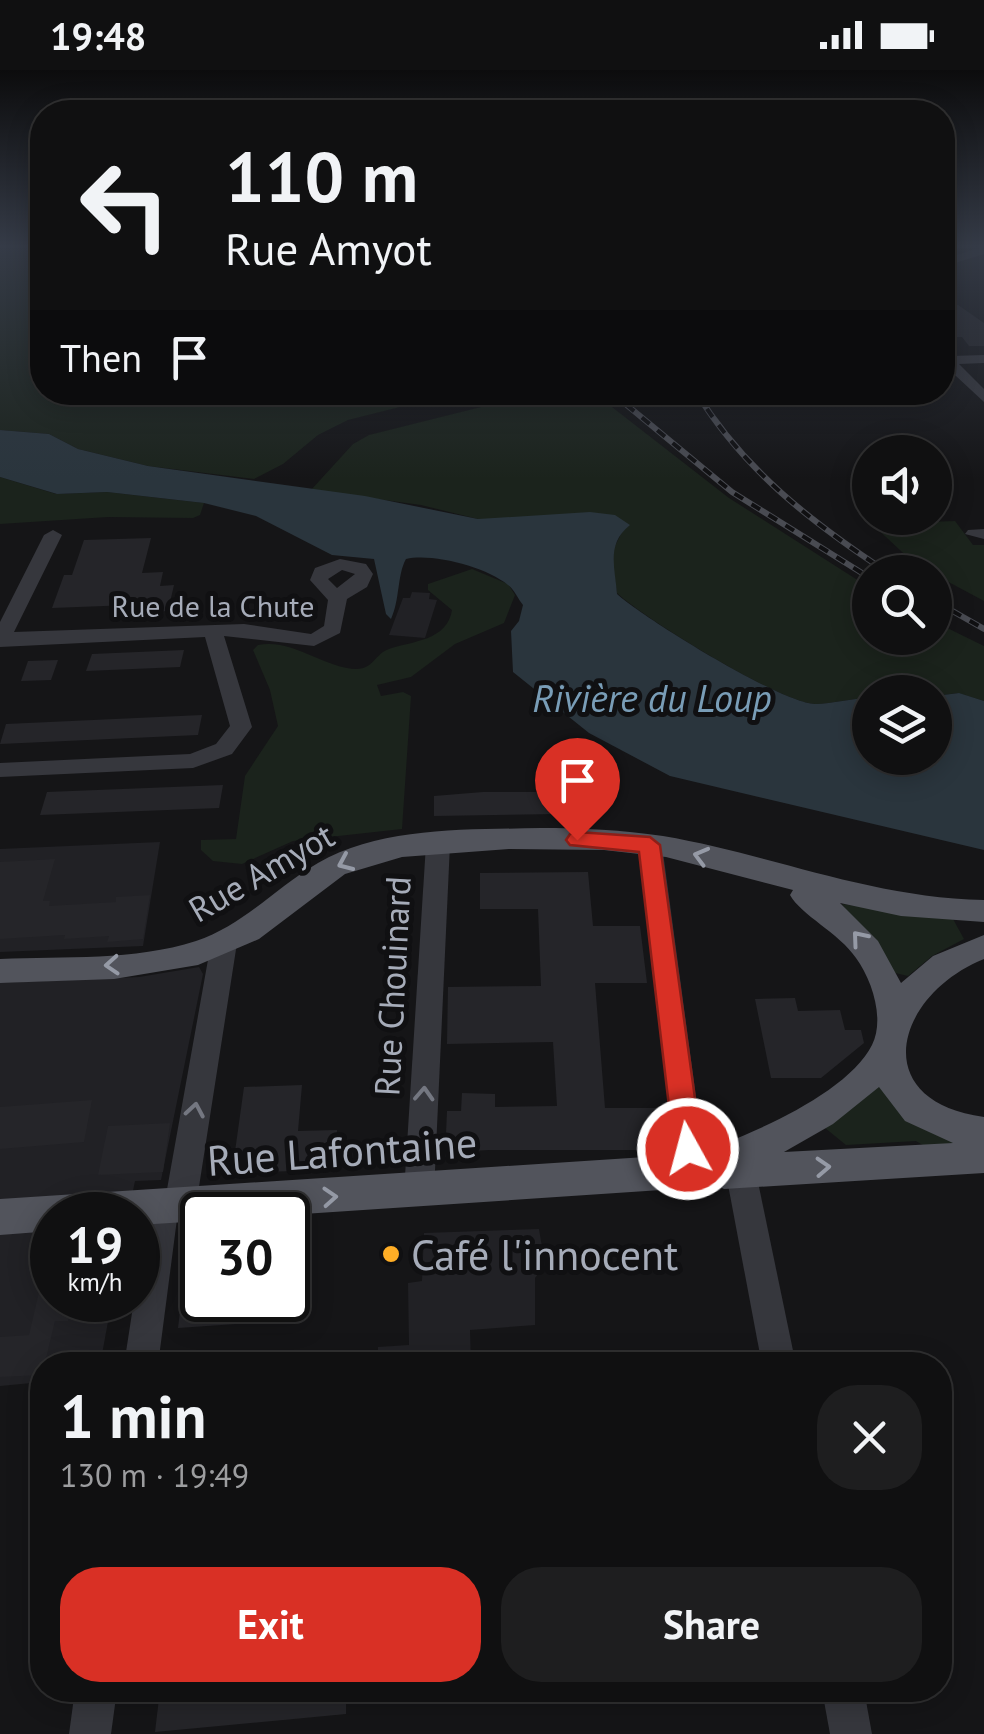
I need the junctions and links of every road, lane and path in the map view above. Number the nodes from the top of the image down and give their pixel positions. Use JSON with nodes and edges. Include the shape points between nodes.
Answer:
{"nodes":[{"id":1,"x":955,"y":357,"type":"edge"},
{"id":2,"x":984,"y":359,"type":"edge"},
{"id":3,"x":955,"y":367,"type":"edge"},
{"id":4,"x":984,"y":398,"type":"edge"},
{"id":5,"x":54,"y":535,"type":"dead end"},
{"id":6,"x":337,"y":598,"type":"dead end"},
{"id":7,"x":214,"y":632,"type":"junction"},
{"id":8,"x":1,"y":639,"type":"edge"},
{"id":9,"x":0,"y":770,"type":"edge"},
{"id":10,"x":438,"y":844,"type":"junction"},
{"id":11,"x":650,"y":845,"type":"junction"},
{"id":12,"x":782,"y":880,"type":"junction"},
{"id":13,"x":984,"y":911,"type":"edge"},
{"id":14,"x":224,"y":944,"type":"junction"},
{"id":15,"x":984,"y":947,"type":"edge"},
{"id":16,"x":0,"y":971,"type":"edge"},
{"id":17,"x":891,"y":1038,"type":"junction"},
{"id":18,"x":984,"y":1133,"type":"edge"},
{"id":19,"x":984,"y":1157,"type":"edge"},
{"id":20,"x":740,"y":1165,"type":"junction"},
{"id":21,"x":691,"y":1171,"type":"junction"},
{"id":22,"x":419,"y":1192,"type":"junction"},
{"id":23,"x":171,"y":1207,"type":"junction"},
{"id":24,"x":0,"y":1218,"type":"edge"},
{"id":25,"x":143,"y":1352,"type":"edge"},
{"id":26,"x":776,"y":1352,"type":"edge"},
{"id":27,"x":94,"y":1702,"type":"edge"},
{"id":28,"x":845,"y":1702,"type":"edge"},
{"id":29,"x":90,"y":1734,"type":"edge"},
{"id":30,"x":851,"y":1734,"type":"edge"}],
"edges":[{"from":1,"to":2,"type":"street"},
{"from":3,"to":4,"type":"street"},
{"from":5,"to":8,"type":"street"},
{"from":6,"to":7,"type":"street","name":"Rue de la Chute","via":[[333,629],[320,639]]},
{"from":7,"to":8,"type":"street","name":"Rue de la Chute"},
{"from":7,"to":9,"type":"street","via":[[240,727],[224,750],[176,763]]},
{"from":10,"to":11,"type":"main road","name":"Rue Amyot"},
{"from":10,"to":14,"type":"main road","name":"Rue Amyot","one_way":true,"via":[[354,857]]},
{"from":22,"to":10,"type":"street","name":"Rue Chouinard","one_way":true},
{"from":12,"to":11,"type":"main road","name":"Rue Amyot","one_way":true},
{"from":11,"to":21,"type":"street"},
{"from":12,"to":13,"type":"main road","via":[[899,906]]},
{"from":17,"to":12,"type":"main road","one_way":true,"via":[[881,972],[857,934]]},
{"from":14,"to":16,"type":"main road","name":"Rue Amyot","one_way":true,"via":[[159,961]]},
{"from":23,"to":14,"type":"street","one_way":true},
{"from":15,"to":17,"type":"main road","via":[[929,974],[908,999]]},
{"from":17,"to":18,"type":"main road","via":[[890,1074],[913,1108],[942,1125]]},
{"from":17,"to":20,"type":"main road","via":[[875,1067],[844,1094]]},
{"from":20,"to":19,"type":"main road","name":"Rue Lafontaine","one_way":true},
{"from":20,"to":21,"type":"main road","name":"Rue Lafontaine"},
{"from":20,"to":26,"type":"street"},
{"from":21,"to":22,"type":"main road","name":"Rue Lafontaine"},
{"from":23,"to":22,"type":"main road","name":"Rue Lafontaine","one_way":true},
{"from":23,"to":24,"type":"main road","name":"Rue Lafontaine"},
{"from":23,"to":25,"type":"street"},
{"from":27,"to":29,"type":"street"},
{"from":28,"to":30,"type":"street"}]}
